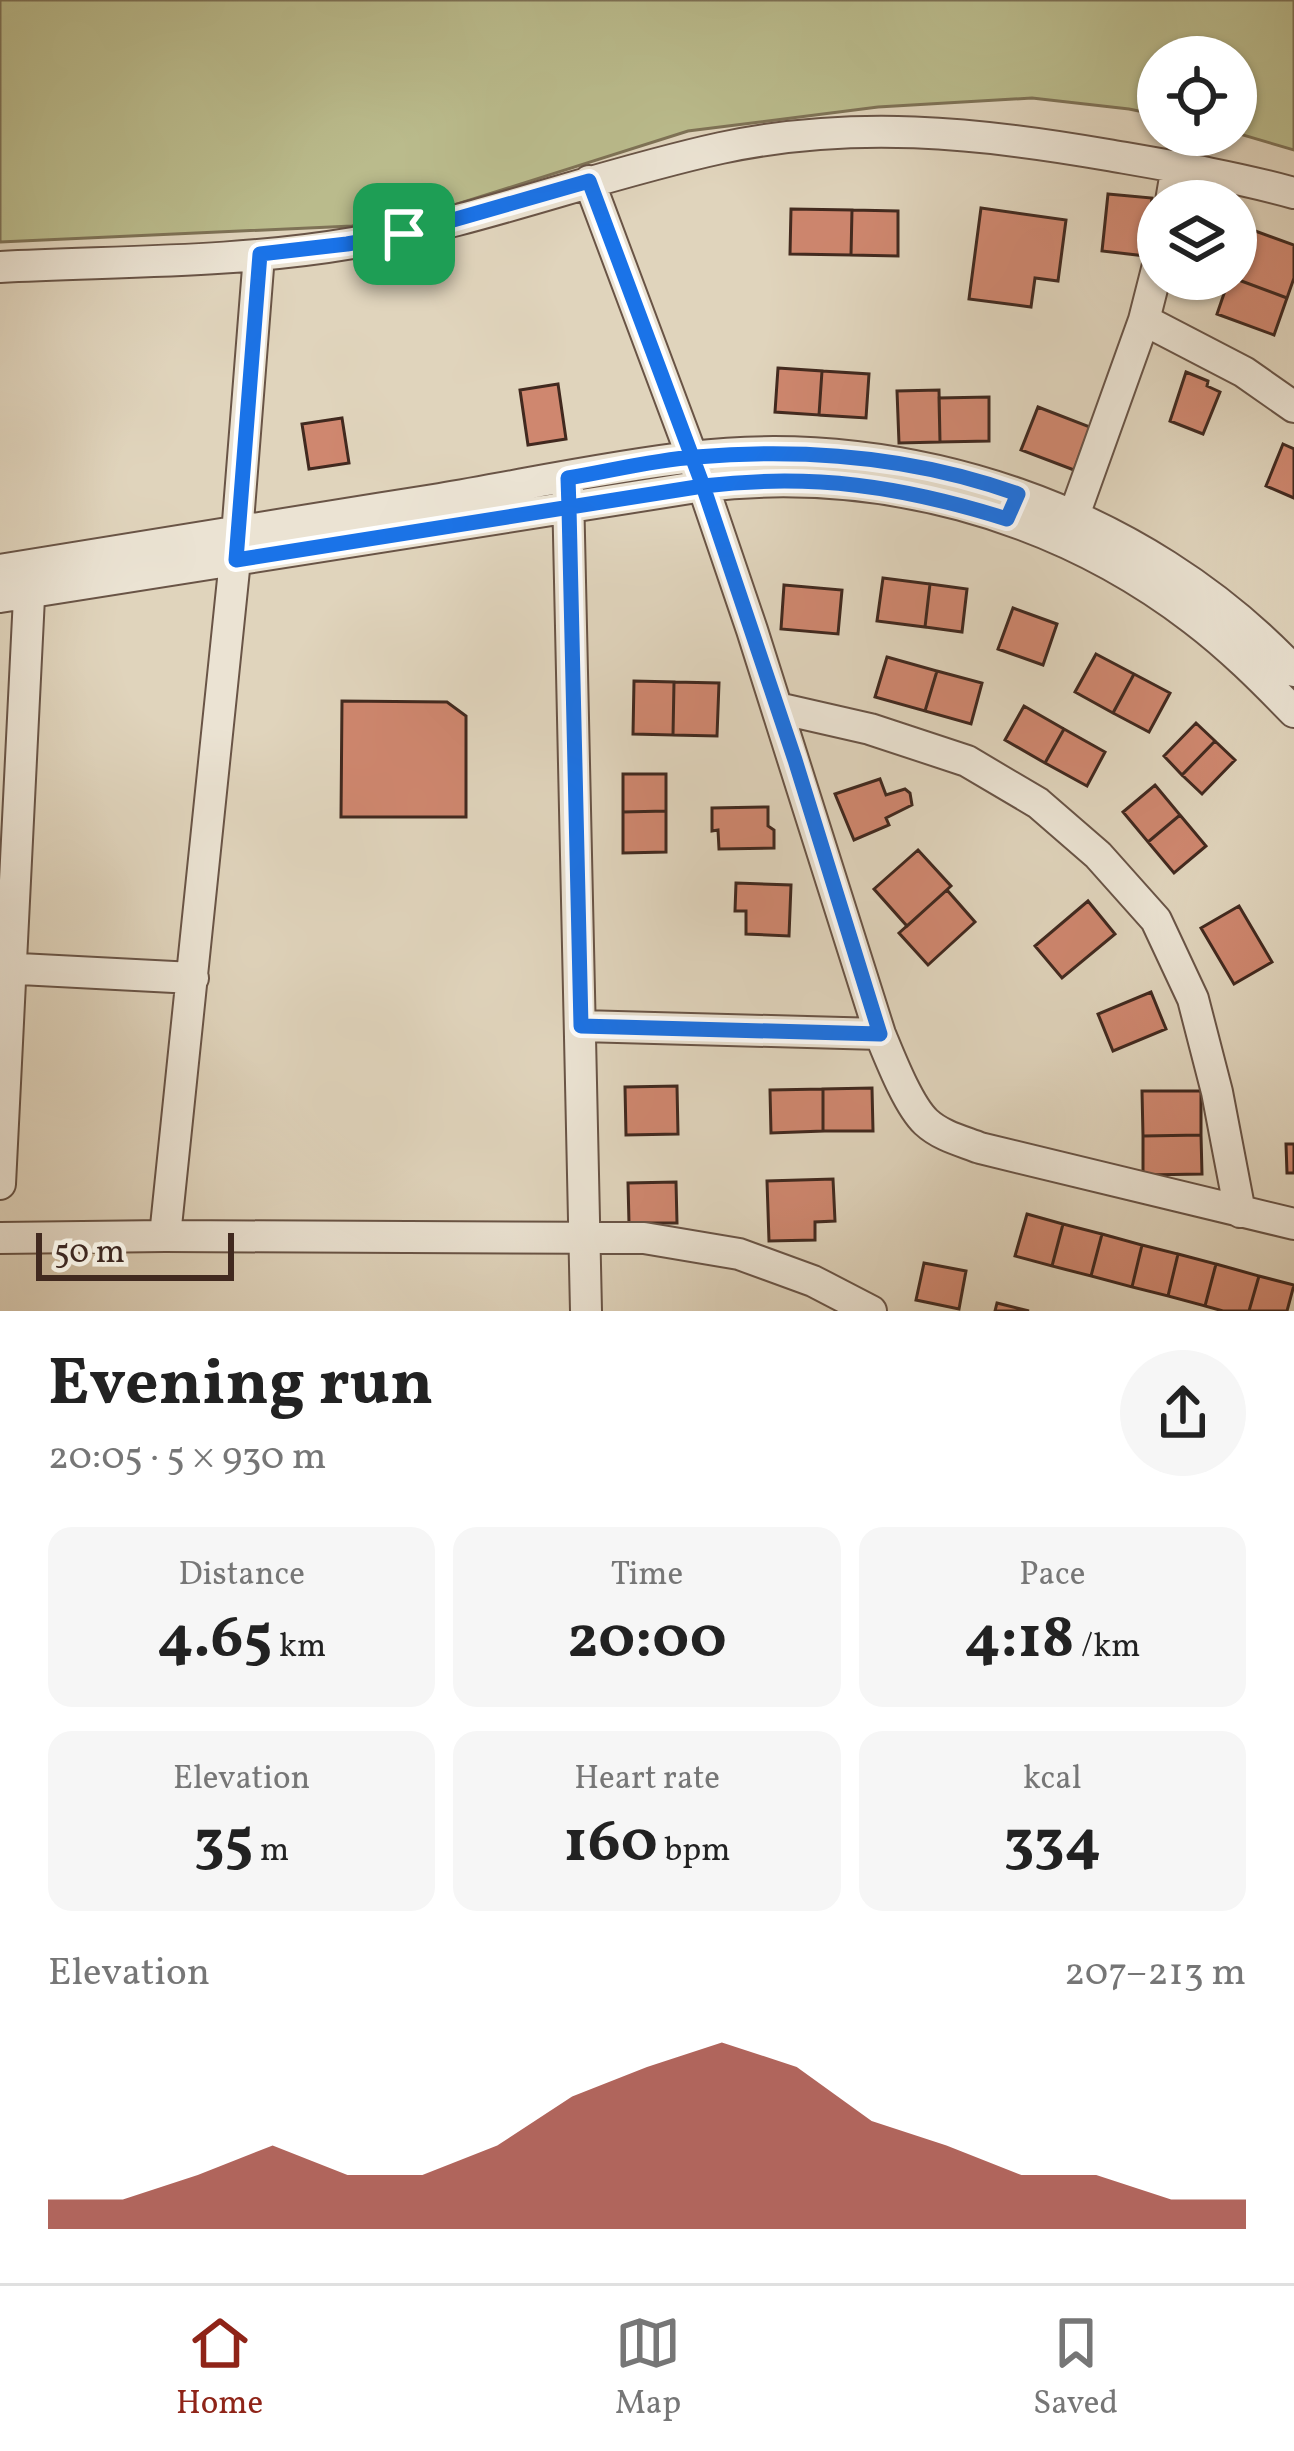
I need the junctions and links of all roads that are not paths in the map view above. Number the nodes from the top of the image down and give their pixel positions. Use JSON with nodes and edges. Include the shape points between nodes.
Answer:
{"nodes":[{"id":1,"x":1177,"y":166,"type":"junction"},
{"id":2,"x":1175,"y":180,"type":"edge"},
{"id":3,"x":589,"y":181,"type":"junction"},
{"id":4,"x":1294,"y":193,"type":"edge"},
{"id":5,"x":260,"y":254,"type":"junction"},
{"id":6,"x":0,"y":267,"type":"edge"},
{"id":7,"x":1149,"y":300,"type":"edge"},
{"id":8,"x":1144,"y":320,"type":"junction"},
{"id":9,"x":1294,"y":406,"type":"edge"},
{"id":10,"x":697,"y":471,"type":"junction"},
{"id":11,"x":568,"y":493,"type":"junction"},
{"id":12,"x":1070,"y":529,"type":"junction"},
{"id":13,"x":237,"y":546,"type":"junction"},
{"id":14,"x":15,"y":582,"type":"edge"},
{"id":15,"x":1294,"y":671,"type":"edge"},
{"id":16,"x":778,"y":708,"type":"junction"},
{"id":17,"x":1294,"y":712,"type":"edge"},
{"id":18,"x":6,"y":969,"type":"edge"},
{"id":19,"x":193,"y":978,"type":"junction"},
{"id":20,"x":581,"y":1026,"type":"junction"},
{"id":21,"x":880,"y":1034,"type":"junction"},
{"id":22,"x":0,"y":1184,"type":"edge"},
{"id":23,"x":1240,"y":1212,"type":"junction"},
{"id":24,"x":1294,"y":1224,"type":"edge"},
{"id":25,"x":165,"y":1236,"type":"junction"},
{"id":26,"x":0,"y":1238,"type":"edge"},
{"id":27,"x":584,"y":1238,"type":"junction"},
{"id":28,"x":813,"y":1296,"type":"edge"},
{"id":29,"x":586,"y":1311,"type":"edge"},
{"id":30,"x":871,"y":1311,"type":"edge"}],
"edges":[{"from":1,"to":2,"type":"street"},
{"from":1,"to":3,"type":"street","via":[[1049,143],[848,130],[725,147]]},
{"from":1,"to":4,"type":"street"},
{"from":3,"to":5,"type":"street","via":[[404,234]]},
{"from":3,"to":10,"type":"street"},
{"from":5,"to":6,"type":"street"},
{"from":5,"to":13,"type":"street"},
{"from":7,"to":8,"type":"street"},
{"from":8,"to":9,"type":"street"},
{"from":8,"to":12,"type":"street"},
{"from":10,"to":11,"type":"street"},
{"from":10,"to":12,"type":"street","via":[[818,481],[864,472],[948,501],[1012,506]]},
{"from":10,"to":16,"type":"street"},
{"from":11,"to":13,"type":"street"},
{"from":11,"to":20,"type":"street"},
{"from":12,"to":15,"type":"street","via":[[1210,596]]},
{"from":12,"to":17,"type":"street","via":[[1192,618]]},
{"from":13,"to":14,"type":"street"},
{"from":13,"to":19,"type":"street"},
{"from":14,"to":18,"type":"street"},
{"from":16,"to":21,"type":"street"},
{"from":16,"to":23,"type":"street","via":[[967,761],[1038,803],[1098,855],[1156,920],[1193,999]]},
{"from":18,"to":19,"type":"street"},
{"from":18,"to":22,"type":"street"},
{"from":19,"to":25,"type":"street"},
{"from":20,"to":21,"type":"street"},
{"from":20,"to":27,"type":"street"},
{"from":21,"to":23,"type":"street","via":[[923,1120],[945,1135]]},
{"from":23,"to":24,"type":"street"},
{"from":25,"to":26,"type":"street"},
{"from":25,"to":27,"type":"street"},
{"from":27,"to":28,"type":"street","via":[[644,1238],[739,1255]]},
{"from":27,"to":29,"type":"street"},
{"from":28,"to":30,"type":"street"}]}
